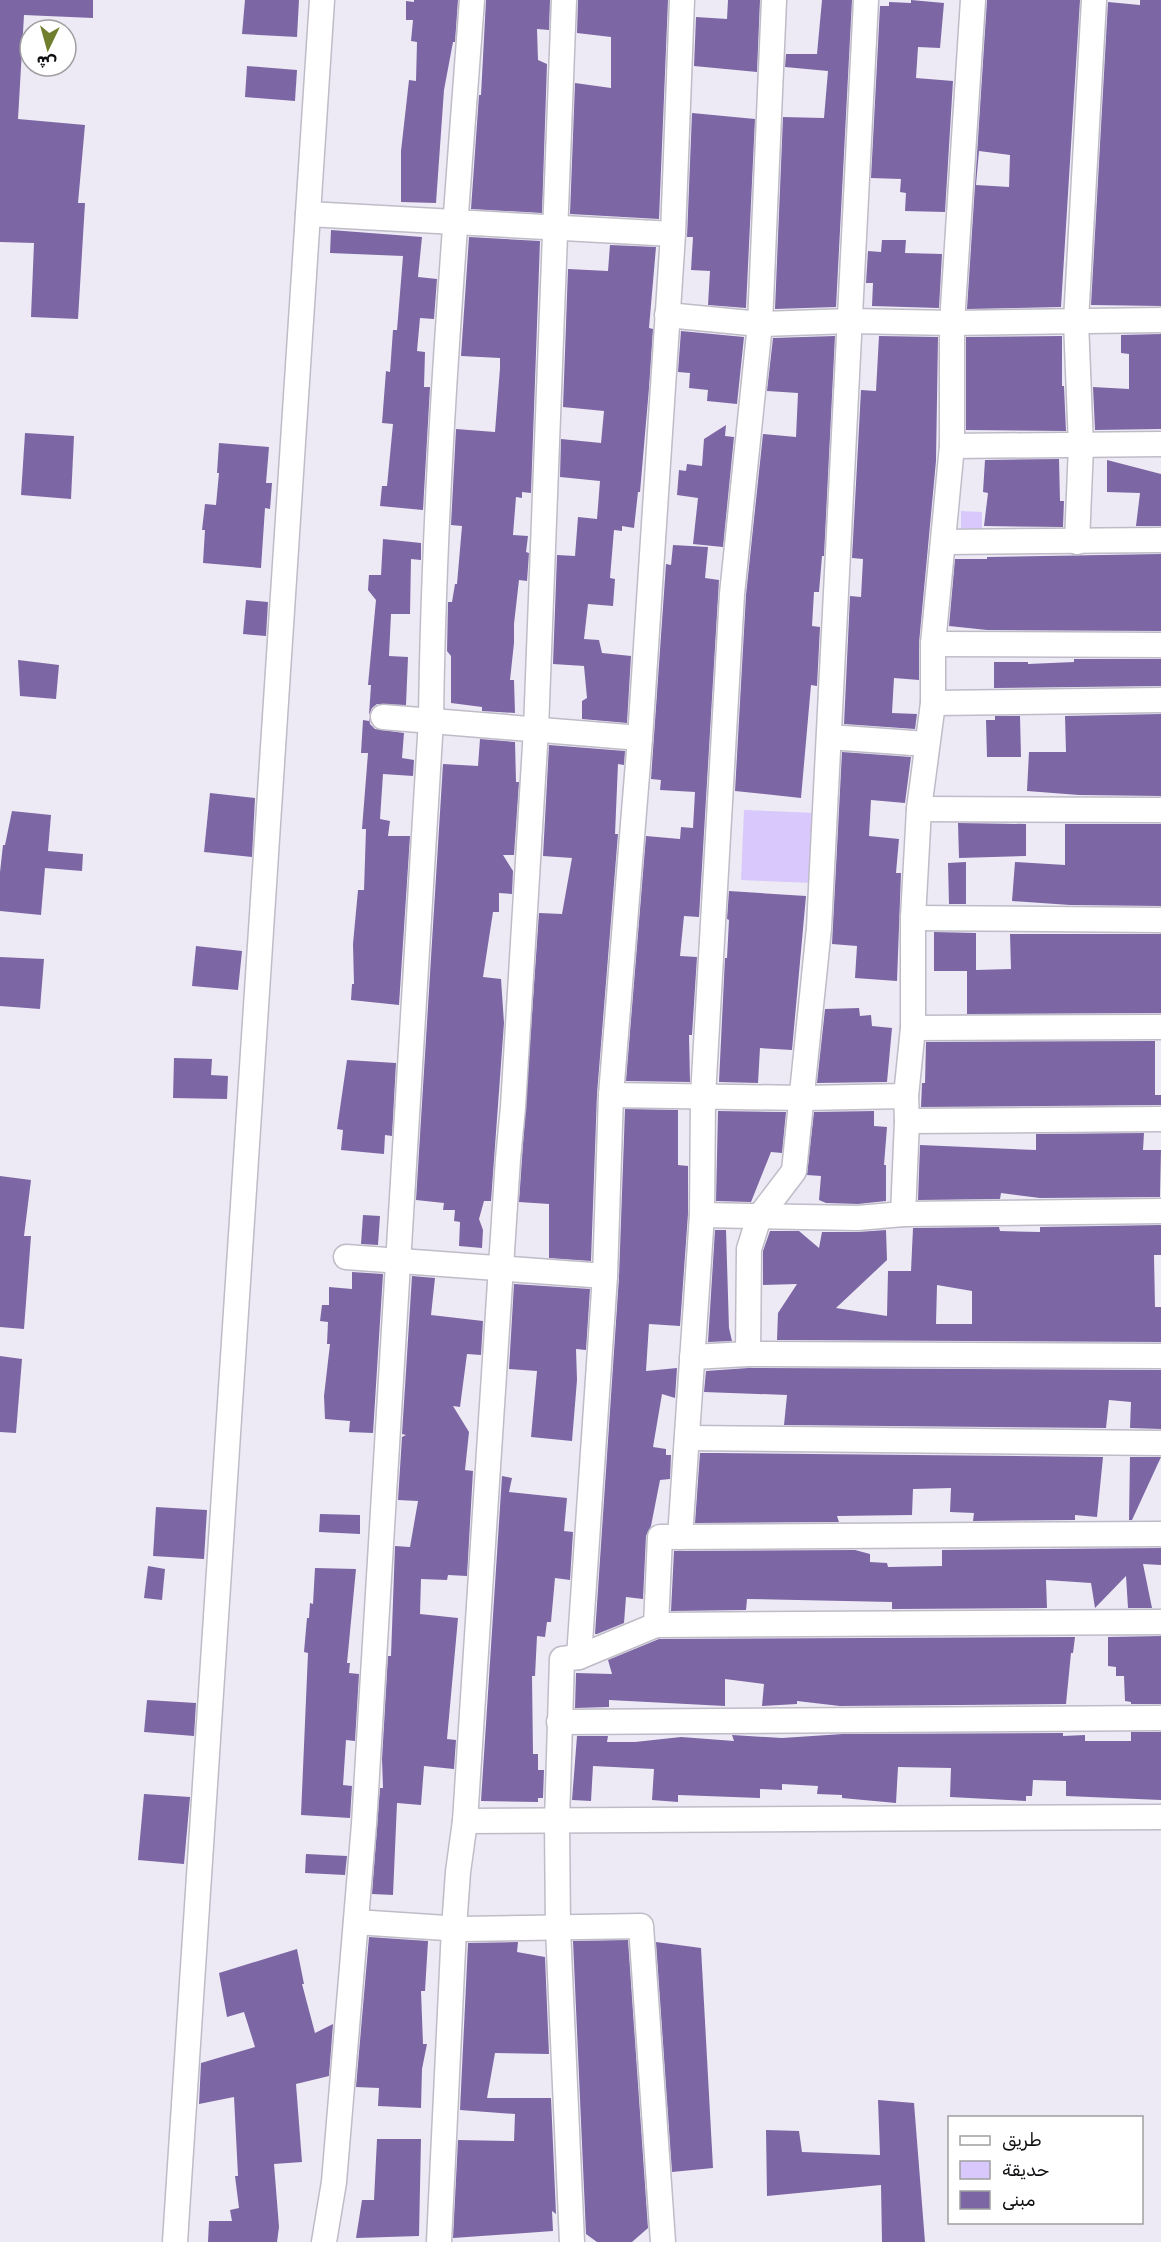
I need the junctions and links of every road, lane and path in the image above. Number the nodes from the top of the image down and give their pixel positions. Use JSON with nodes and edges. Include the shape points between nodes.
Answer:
{"nodes":[{"id":1,"x":322,"y":0,"type":"edge"},
{"id":2,"x":472,"y":0,"type":"edge"},
{"id":3,"x":564,"y":0,"type":"edge"},
{"id":4,"x":682,"y":0,"type":"edge"},
{"id":5,"x":774,"y":0,"type":"edge"},
{"id":6,"x":866,"y":0,"type":"edge"},
{"id":7,"x":973,"y":0,"type":"edge"},
{"id":8,"x":1094,"y":0,"type":"edge"},
{"id":9,"x":308,"y":214,"type":"junction"},
{"id":10,"x":455,"y":222,"type":"junction"},
{"id":11,"x":556,"y":227,"type":"junction"},
{"id":12,"x":673,"y":234,"type":"junction"},
{"id":13,"x":667,"y":315,"type":"junction"},
{"id":14,"x":1161,"y":320,"type":"edge"},
{"id":15,"x":850,"y":321,"type":"junction"},
{"id":16,"x":1076,"y":321,"type":"junction"},
{"id":17,"x":952,"y":323,"type":"junction"},
{"id":18,"x":760,"y":324,"type":"junction"},
{"id":19,"x":1161,"y":444,"type":"edge"},
{"id":20,"x":952,"y":446,"type":"junction"},
{"id":21,"x":1081,"y":446,"type":"junction"},
{"id":22,"x":1161,"y":540,"type":"edge"},
{"id":23,"x":944,"y":542,"type":"junction"},
{"id":24,"x":1077,"y":542,"type":"junction"},
{"id":25,"x":933,"y":644,"type":"junction"},
{"id":26,"x":1161,"y":645,"type":"edge"},
{"id":27,"x":1161,"y":700,"type":"edge"},
{"id":28,"x":933,"y":704,"type":"junction"},
{"id":29,"x":383,"y":717,"type":"dead end"},
{"id":30,"x":431,"y":720,"type":"junction"},
{"id":31,"x":536,"y":729,"type":"junction"},
{"id":32,"x":829,"y":737,"type":"junction"},
{"id":33,"x":640,"y":738,"type":"junction"},
{"id":34,"x":927,"y":744,"type":"junction"},
{"id":35,"x":919,"y":809,"type":"junction"},
{"id":36,"x":1161,"y":810,"type":"edge"},
{"id":37,"x":914,"y":918,"type":"junction"},
{"id":38,"x":1161,"y":920,"type":"edge"},
{"id":39,"x":1161,"y":1027,"type":"edge"},
{"id":40,"x":913,"y":1028,"type":"junction"},
{"id":41,"x":611,"y":1095,"type":"junction"},
{"id":42,"x":703,"y":1096,"type":"junction"},
{"id":43,"x":906,"y":1096,"type":"junction"},
{"id":44,"x":803,"y":1098,"type":"junction"},
{"id":45,"x":1161,"y":1119,"type":"edge"},
{"id":46,"x":907,"y":1121,"type":"junction"},
{"id":47,"x":1161,"y":1211,"type":"edge"},
{"id":48,"x":903,"y":1214,"type":"junction"},
{"id":49,"x":702,"y":1215,"type":"junction"},
{"id":50,"x":759,"y":1217,"type":"junction"},
{"id":51,"x":346,"y":1257,"type":"dead end"},
{"id":52,"x":398,"y":1261,"type":"junction"},
{"id":53,"x":501,"y":1268,"type":"junction"},
{"id":54,"x":604,"y":1276,"type":"junction"},
{"id":55,"x":748,"y":1354,"type":"junction"},
{"id":56,"x":1161,"y":1356,"type":"edge"},
{"id":57,"x":692,"y":1357,"type":"junction"},
{"id":58,"x":687,"y":1438,"type":"junction"},
{"id":59,"x":1161,"y":1443,"type":"edge"},
{"id":60,"x":1161,"y":1534,"type":"edge"},
{"id":61,"x":680,"y":1537,"type":"junction"},
{"id":62,"x":1161,"y":1622,"type":"edge"},
{"id":63,"x":656,"y":1624,"type":"junction"},
{"id":64,"x":579,"y":1657,"type":"junction"},
{"id":65,"x":1161,"y":1718,"type":"edge"},
{"id":66,"x":559,"y":1722,"type":"junction"},
{"id":67,"x":1161,"y":1817,"type":"edge"},
{"id":68,"x":465,"y":1821,"type":"junction"},
{"id":69,"x":557,"y":1821,"type":"junction"},
{"id":70,"x":356,"y":1922,"type":"junction"},
{"id":71,"x":454,"y":1928,"type":"junction"},
{"id":72,"x":558,"y":1929,"type":"junction"},
{"id":73,"x":175,"y":2242,"type":"edge"},
{"id":74,"x":324,"y":2242,"type":"edge"},
{"id":75,"x":439,"y":2242,"type":"edge"},
{"id":76,"x":572,"y":2242,"type":"edge"},
{"id":77,"x":663,"y":2242,"type":"edge"}],
"edges":[{"from":1,"to":9,"type":"street"},
{"from":2,"to":10,"type":"street"},
{"from":3,"to":11,"type":"street"},
{"from":4,"to":12,"type":"street"},
{"from":5,"to":18,"type":"street"},
{"from":6,"to":15,"type":"street"},
{"from":7,"to":17,"type":"street"},
{"from":8,"to":16,"type":"street"},
{"from":9,"to":10,"type":"street"},
{"from":9,"to":73,"type":"street"},
{"from":10,"to":11,"type":"street"},
{"from":10,"to":30,"type":"street","via":[[433,595]]},
{"from":11,"to":12,"type":"street"},
{"from":11,"to":31,"type":"street"},
{"from":12,"to":13,"type":"street"},
{"from":13,"to":18,"type":"street"},
{"from":13,"to":33,"type":"street"},
{"from":14,"to":16,"type":"street"},
{"from":15,"to":17,"type":"street"},
{"from":15,"to":18,"type":"street"},
{"from":15,"to":32,"type":"street"},
{"from":16,"to":17,"type":"street"},
{"from":16,"to":21,"type":"street"},
{"from":17,"to":20,"type":"street"},
{"from":18,"to":42,"type":"street","via":[[732,594]]},
{"from":19,"to":21,"type":"street"},
{"from":20,"to":21,"type":"street"},
{"from":20,"to":23,"type":"street"},
{"from":21,"to":24,"type":"street"},
{"from":22,"to":24,"type":"street"},
{"from":23,"to":24,"type":"street"},
{"from":23,"to":25,"type":"street"},
{"from":25,"to":26,"type":"street"},
{"from":25,"to":28,"type":"street"},
{"from":27,"to":28,"type":"street"},
{"from":28,"to":34,"type":"street"},
{"from":29,"to":30,"type":"street"},
{"from":30,"to":31,"type":"street"},
{"from":30,"to":52,"type":"street"},
{"from":31,"to":33,"type":"street"},
{"from":31,"to":53,"type":"street"},
{"from":32,"to":34,"type":"street"},
{"from":32,"to":44,"type":"street","via":[[819,928]]},
{"from":33,"to":41,"type":"street"},
{"from":34,"to":35,"type":"street"},
{"from":35,"to":36,"type":"street"},
{"from":35,"to":37,"type":"street"},
{"from":37,"to":38,"type":"street"},
{"from":37,"to":40,"type":"street"},
{"from":39,"to":40,"type":"street"},
{"from":40,"to":43,"type":"street"},
{"from":41,"to":42,"type":"street"},
{"from":41,"to":54,"type":"street"},
{"from":42,"to":44,"type":"street"},
{"from":42,"to":49,"type":"street"},
{"from":43,"to":44,"type":"street"},
{"from":43,"to":46,"type":"street"},
{"from":44,"to":50,"type":"street","via":[[794,1171]]},
{"from":45,"to":46,"type":"street"},
{"from":46,"to":48,"type":"street"},
{"from":47,"to":48,"type":"street"},
{"from":48,"to":50,"type":"street","via":[[858,1218]]},
{"from":49,"to":50,"type":"street"},
{"from":49,"to":57,"type":"street"},
{"from":50,"to":55,"type":"street","via":[[749,1249]]},
{"from":51,"to":52,"type":"street"},
{"from":52,"to":53,"type":"street"},
{"from":52,"to":70,"type":"street"},
{"from":53,"to":54,"type":"street"},
{"from":53,"to":68,"type":"street"},
{"from":54,"to":64,"type":"street"},
{"from":55,"to":56,"type":"street"},
{"from":55,"to":57,"type":"street"},
{"from":57,"to":58,"type":"street"},
{"from":58,"to":59,"type":"street"},
{"from":58,"to":61,"type":"street"},
{"from":60,"to":61,"type":"street"},
{"from":61,"to":63,"type":"street","via":[[660,1537]]},
{"from":62,"to":63,"type":"street"},
{"from":63,"to":64,"type":"street"},
{"from":64,"to":66,"type":"street","via":[[562,1659]]},
{"from":65,"to":66,"type":"street"},
{"from":66,"to":69,"type":"street"},
{"from":67,"to":69,"type":"street"},
{"from":68,"to":69,"type":"street"},
{"from":68,"to":71,"type":"street"},
{"from":69,"to":72,"type":"street"},
{"from":70,"to":71,"type":"street"},
{"from":70,"to":74,"type":"street","via":[[334,2182]]},
{"from":71,"to":72,"type":"street"},
{"from":71,"to":75,"type":"street"},
{"from":72,"to":76,"type":"street"},
{"from":72,"to":77,"type":"street","via":[[641,1926]]}]}
